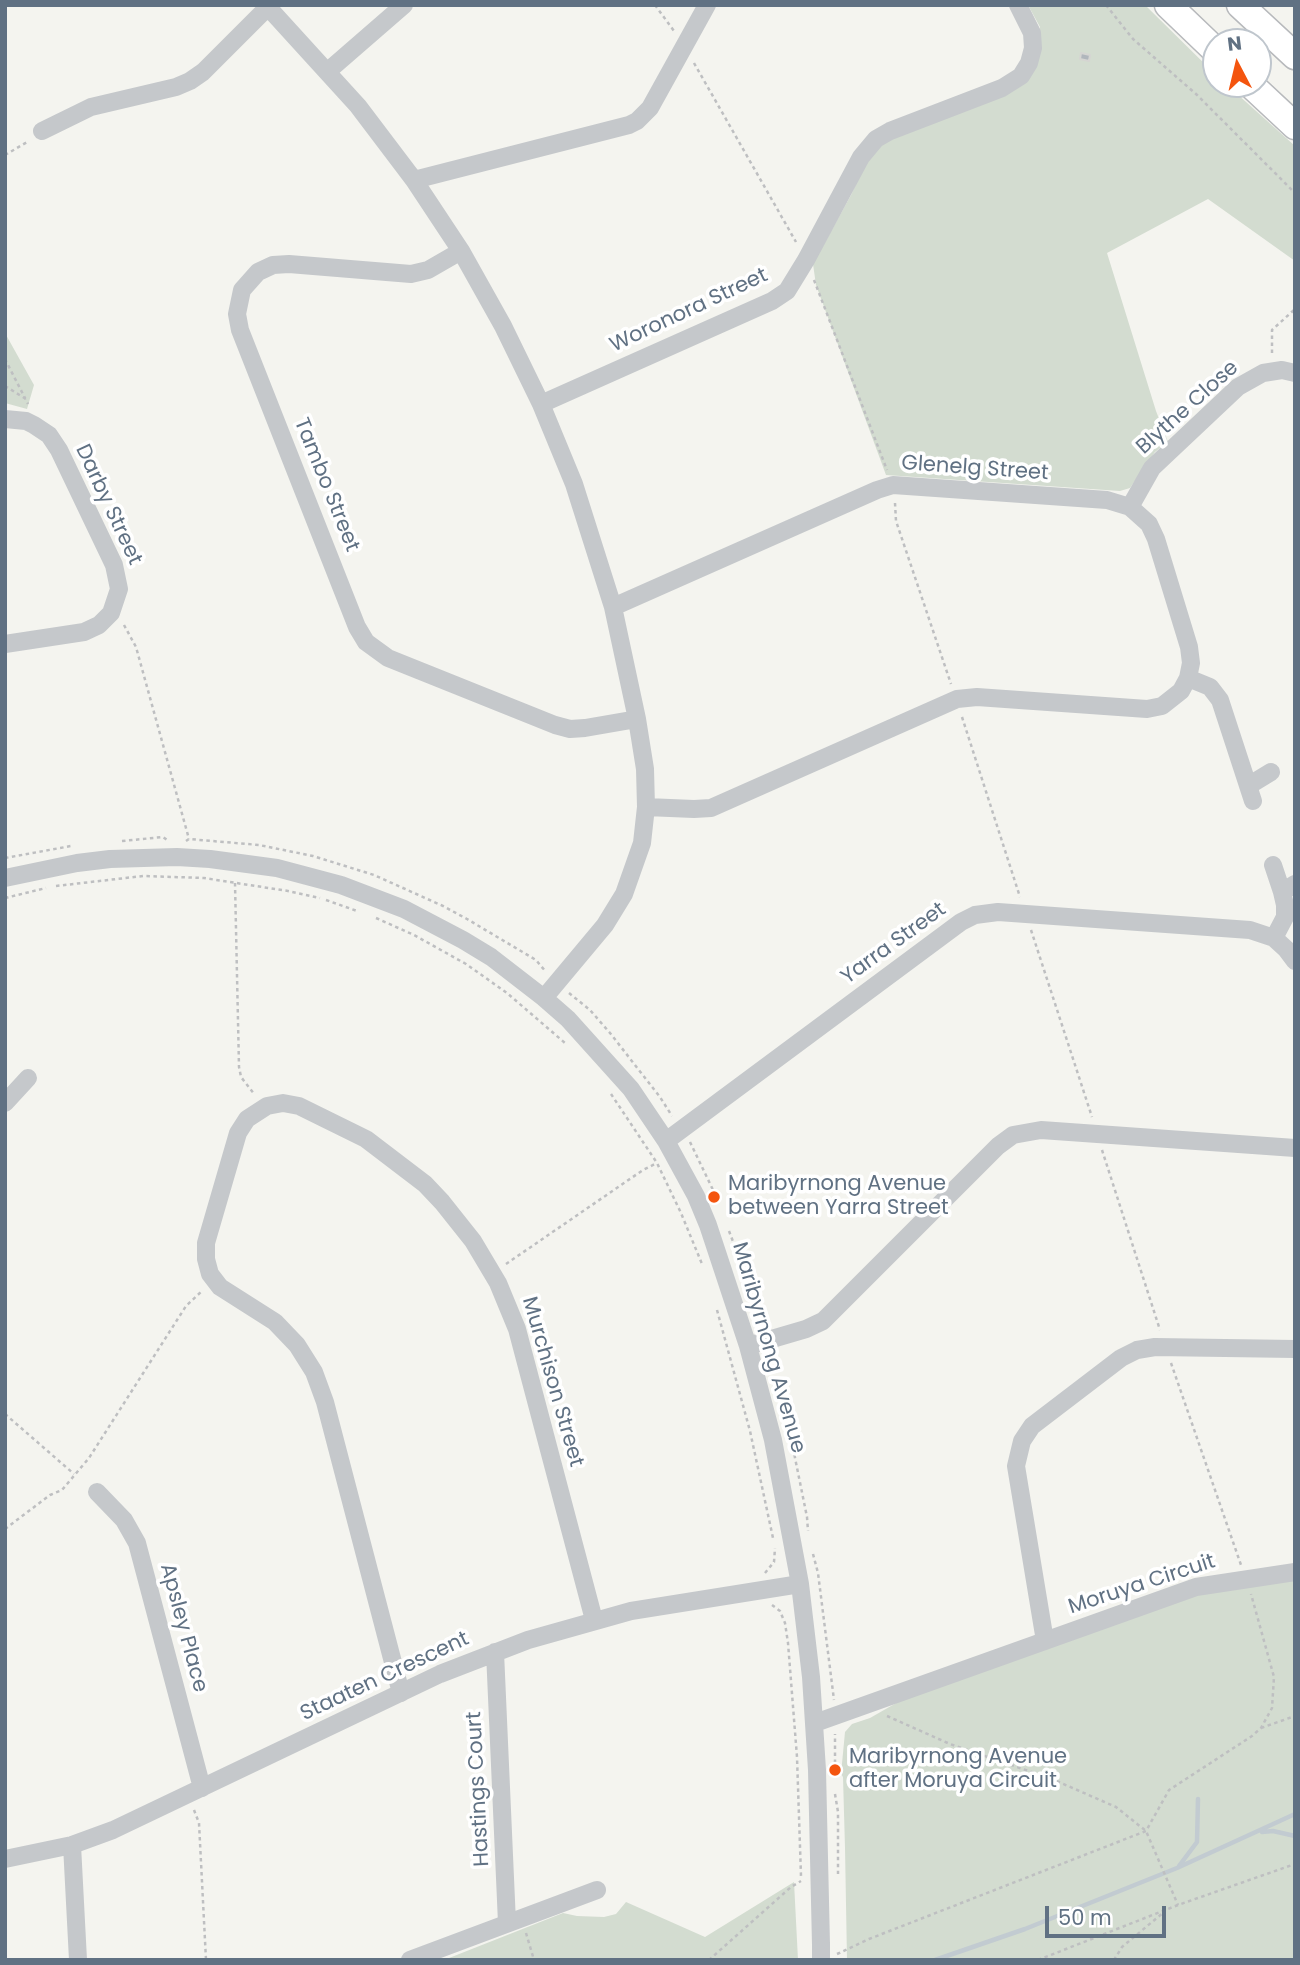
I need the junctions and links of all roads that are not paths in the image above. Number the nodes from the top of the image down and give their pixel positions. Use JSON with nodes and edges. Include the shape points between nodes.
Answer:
{"nodes":[{"id":1,"x":404,"y":5,"type":"edge"},
{"id":2,"x":706,"y":5,"type":"edge"},
{"id":3,"x":1018,"y":5,"type":"edge"},
{"id":4,"x":1168,"y":5,"type":"edge"},
{"id":5,"x":1240,"y":5,"type":"edge"},
{"id":6,"x":267,"y":6,"type":"edge"},
{"id":7,"x":1202,"y":38,"type":"edge"},
{"id":8,"x":1295,"y":56,"type":"edge"},
{"id":9,"x":328,"y":71,"type":"junction"},
{"id":10,"x":1266,"y":98,"type":"edge"},
{"id":11,"x":1295,"y":126,"type":"edge"},
{"id":12,"x":42,"y":131,"type":"road end"},
{"id":13,"x":414,"y":180,"type":"junction"},
{"id":14,"x":461,"y":251,"type":"junction"},
{"id":15,"x":1295,"y":373,"type":"edge"},
{"id":16,"x":541,"y":404,"type":"junction"},
{"id":17,"x":5,"y":419,"type":"edge"},
{"id":18,"x":1130,"y":507,"type":"junction"},
{"id":19,"x":613,"y":607,"type":"junction"},
{"id":20,"x":5,"y":644,"type":"edge"},
{"id":21,"x":1188,"y":678,"type":"junction"},
{"id":22,"x":637,"y":719,"type":"junction"},
{"id":23,"x":1271,"y":772,"type":"dead end"},
{"id":24,"x":646,"y":807,"type":"junction"},
{"id":25,"x":1273,"y":865,"type":"dead end"},
{"id":26,"x":5,"y":878,"type":"edge"},
{"id":27,"x":1288,"y":888,"type":"edge"},
{"id":28,"x":1274,"y":939,"type":"junction"},
{"id":29,"x":1295,"y":961,"type":"edge"},
{"id":30,"x":544,"y":998,"type":"junction"},
{"id":31,"x":28,"y":1078,"type":"dead end"},
{"id":32,"x":5,"y":1103,"type":"edge"},
{"id":33,"x":666,"y":1141,"type":"junction"},
{"id":34,"x":1295,"y":1148,"type":"edge"},
{"id":35,"x":748,"y":1346,"type":"junction"},
{"id":36,"x":1295,"y":1349,"type":"edge"},
{"id":37,"x":97,"y":1492,"type":"dead end"},
{"id":38,"x":1295,"y":1572,"type":"edge"},
{"id":39,"x":800,"y":1584,"type":"junction"},
{"id":40,"x":594,"y":1620,"type":"junction"},
{"id":41,"x":1045,"y":1641,"type":"junction"},
{"id":42,"x":495,"y":1652,"type":"junction"},
{"id":43,"x":401,"y":1692,"type":"junction"},
{"id":44,"x":815,"y":1723,"type":"junction"},
{"id":45,"x":195,"y":1791,"type":"junction"},
{"id":46,"x":72,"y":1845,"type":"junction"},
{"id":47,"x":5,"y":1860,"type":"edge"},
{"id":48,"x":597,"y":1890,"type":"dead end"},
{"id":49,"x":515,"y":1920,"type":"junction"},
{"id":50,"x":825,"y":1953,"type":"edge"},
{"id":51,"x":78,"y":1960,"type":"edge"},
{"id":52,"x":410,"y":1960,"type":"edge"}],
"edges":[{"from":1,"to":9,"type":"street"},
{"from":2,"to":13,"type":"street","via":[[650,108],[637,121]]},
{"from":3,"to":16,"type":"street","name":"Woronora Street","via":[[1032,33],[1033,48],[1021,75],[1002,88],[876,139],[861,157],[793,284],[772,301]]},
{"from":4,"to":7,"type":"highway"},
{"from":5,"to":8,"type":"highway"},
{"from":6,"to":9,"type":"street"},
{"from":6,"to":12,"type":"street","via":[[190,81],[91,107]]},
{"from":9,"to":13,"type":"street"},
{"from":10,"to":11,"type":"highway"},
{"from":13,"to":14,"type":"street"},
{"from":14,"to":16,"type":"street"},
{"from":14,"to":22,"type":"street","name":"Tambo Street","via":[[411,274],[272,265],[258,272],[242,290],[237,314],[240,330],[366,642],[388,658],[555,725],[585,728]]},
{"from":15,"to":18,"type":"street","name":"Blythe Close","via":[[1273,371],[1245,381],[1152,468]]},
{"from":16,"to":19,"type":"street","via":[[578,494]]},
{"from":17,"to":20,"type":"street","name":"Darby Street","via":[[26,421],[49,435],[60,450],[114,565],[119,589],[111,613],[99,625],[84,632]]},
{"from":18,"to":19,"type":"street","name":"Glenelg Street","via":[[1107,500],[892,485]]},
{"from":18,"to":21,"type":"street","via":[[1143,517],[1156,539],[1189,648]]},
{"from":19,"to":22,"type":"street"},
{"from":21,"to":23,"type":"street","via":[[1210,687],[1220,700],[1250,794]]},
{"from":21,"to":24,"type":"street","via":[[1169,702],[1147,709],[957,699],[719,805],[694,810]]},
{"from":22,"to":24,"type":"street"},
{"from":24,"to":30,"type":"street","via":[[639,852],[624,894],[605,925],[554,976]]},
{"from":25,"to":27,"type":"street"},
{"from":26,"to":30,"type":"street","name":"Maribyrnong Avenue","via":[[77,863],[144,858],[211,859],[277,868],[404,909],[491,957]]},
{"from":27,"to":28,"type":"street","via":[[1285,917]]},
{"from":28,"to":29,"type":"street"},
{"from":28,"to":33,"type":"street","name":"Yarra Street","via":[[1250,930],[1026,914],[990,912],[967,918]]},
{"from":30,"to":33,"type":"street","name":"Maribyrnong Avenue","via":[[611,1065]]},
{"from":31,"to":32,"type":"street"},
{"from":33,"to":35,"type":"street","name":"Maribyrnong Avenue","via":[[708,1225]]},
{"from":34,"to":35,"type":"street","via":[[1031,1130],[1013,1135],[830,1315],[814,1326]]},
{"from":35,"to":39,"type":"street","name":"Maribyrnong Avenue","via":[[778,1464]]},
{"from":36,"to":41,"type":"street","name":"Moruya Circuit","via":[[1137,1350],[1038,1421],[1022,1441],[1017,1474]]},
{"from":37,"to":45,"type":"street","name":"Apsley Place","via":[[124,1520],[136,1543]]},
{"from":38,"to":41,"type":"street","name":"Moruya Circuit","via":[[1196,1587]]},
{"from":39,"to":40,"type":"street","name":"Staaten Crescent"},
{"from":39,"to":44,"type":"street","name":"Maribyrnong Avenue"},
{"from":40,"to":42,"type":"street","name":"Staaten Crescent"},
{"from":40,"to":43,"type":"street","name":"Murchison Street","via":[[524,1353],[508,1306],[473,1241],[442,1202],[366,1139],[291,1104],[260,1109],[242,1126],[206,1243],[207,1267],[220,1287],[262,1312],[286,1333],[314,1372]]},
{"from":41,"to":44,"type":"street","name":"Moruya Circuit"},
{"from":42,"to":43,"type":"street","name":"Staaten Crescent"},
{"from":42,"to":49,"type":"street","name":"Hastings Court"},
{"from":43,"to":45,"type":"street","name":"Staaten Crescent"},
{"from":44,"to":50,"type":"street","name":"Maribyrnong Avenue"},
{"from":45,"to":46,"type":"street","name":"Staaten Crescent"},
{"from":46,"to":47,"type":"street","name":"Staaten Crescent"},
{"from":46,"to":51,"type":"street"},
{"from":48,"to":49,"type":"street"},
{"from":49,"to":52,"type":"street"}]}
